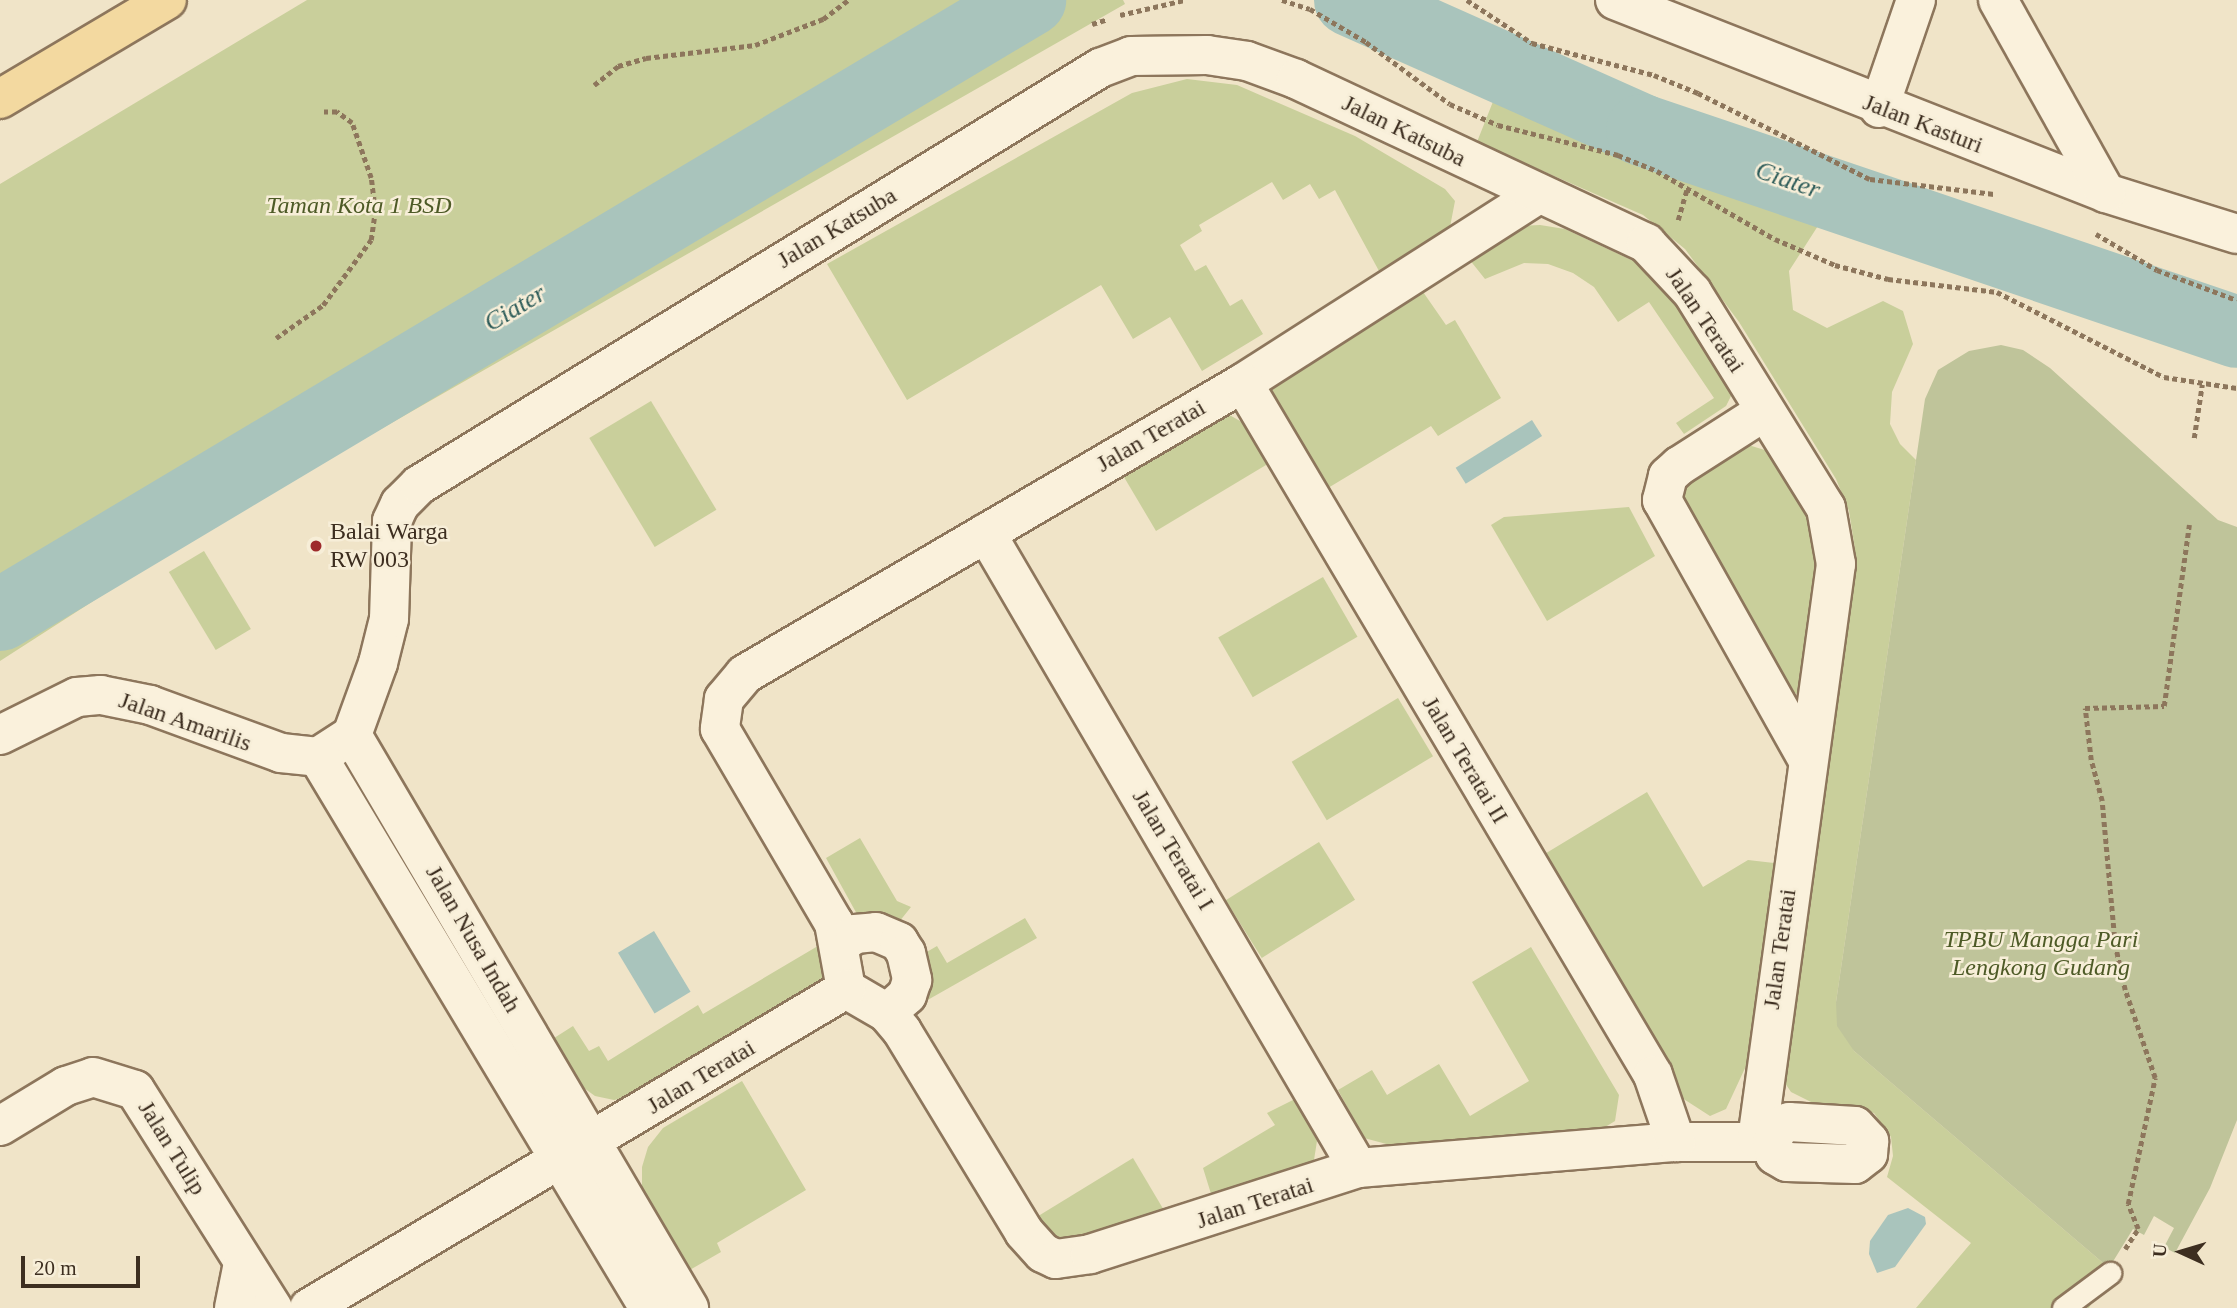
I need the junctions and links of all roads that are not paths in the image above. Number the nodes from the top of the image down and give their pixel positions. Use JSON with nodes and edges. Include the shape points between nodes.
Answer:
{"nodes":[{"id":1,"x":167,"y":0,"type":"edge"},
{"id":2,"x":1615,"y":0,"type":"edge"},
{"id":3,"x":1916,"y":0,"type":"edge"},
{"id":4,"x":1998,"y":0,"type":"edge"},
{"id":5,"x":0,"y":99,"type":"edge"},
{"id":6,"x":1879,"y":108,"type":"junction"},
{"id":7,"x":2106,"y":193,"type":"junction"},
{"id":8,"x":1537,"y":195,"type":"junction"},
{"id":9,"x":2237,"y":234,"type":"edge"},
{"id":10,"x":1243,"y":383,"type":"junction"},
{"id":11,"x":1765,"y":411,"type":"junction"},
{"id":12,"x":986,"y":533,"type":"junction"},
{"id":13,"x":0,"y":735,"type":"edge"},
{"id":14,"x":334,"y":746,"type":"junction"},
{"id":15,"x":1807,"y":758,"type":"junction"},
{"id":16,"x":841,"y":944,"type":"junction"},
{"id":17,"x":846,"y":989,"type":"junction"},
{"id":18,"x":887,"y":1013,"type":"junction"},
{"id":19,"x":0,"y":1126,"type":"edge"},
{"id":20,"x":1676,"y":1142,"type":"junction"},
{"id":21,"x":593,"y":1143,"type":"junction"},
{"id":22,"x":561,"y":1162,"type":"junction"},
{"id":23,"x":1358,"y":1168,"type":"junction"},
{"id":24,"x":243,"y":1263,"type":"junction"},
{"id":25,"x":2110,"y":1273,"type":"road end"},
{"id":26,"x":234,"y":1308,"type":"edge"},
{"id":27,"x":273,"y":1308,"type":"edge"},
{"id":28,"x":309,"y":1308,"type":"edge"},
{"id":29,"x":649,"y":1308,"type":"edge"},
{"id":30,"x":689,"y":1308,"type":"edge"},
{"id":31,"x":2063,"y":1308,"type":"edge"}],
"edges":[{"from":1,"to":5,"type":"main road"},
{"from":2,"to":6,"type":"street","name":"Jalan Kasturi"},
{"from":3,"to":6,"type":"street"},
{"from":4,"to":7,"type":"street"},
{"from":6,"to":7,"type":"street","name":"Jalan Kasturi"},
{"from":7,"to":9,"type":"street","name":"Jalan Kasturi"},
{"from":8,"to":10,"type":"street","name":"Jalan Teratai"},
{"from":8,"to":11,"type":"street","name":"Jalan Teratai","via":[[1646,243],[1671,266]]},
{"from":8,"to":14,"type":"street","name":"Jalan Katsuba","via":[[1296,79],[1247,61],[1207,55],[1131,56],[1100,68],[419,485],[400,504],[392,521],[389,619],[379,663]]},
{"from":10,"to":12,"type":"street","name":"Jalan Teratai"},
{"from":10,"to":20,"type":"street","name":"Jalan Teratai II","via":[[1653,1075]]},
{"from":11,"to":15,"type":"street","name":"Jalan Teratai","via":[[1818,491],[1836,545]]},
{"from":11,"to":15,"type":"street","via":[[1674,471],[1662,500]]},
{"from":12,"to":16,"type":"street","name":"Jalan Teratai","via":[[745,674],[724,699],[720,729],[834,923]]},
{"from":12,"to":23,"type":"street","name":"Jalan Teratai I"},
{"from":13,"to":14,"type":"street","name":"Jalan Amarilis","via":[[77,697],[101,695],[150,705],[281,753]]},
{"from":14,"to":21,"type":"street","name":"Jalan Nusa Indah"},
{"from":14,"to":22,"type":"street","name":"Jalan Nusa Indah"},
{"from":15,"to":20,"type":"street","name":"Jalan Teratai","via":[[1764,1141]]},
{"from":16,"to":17,"type":"street","name":"Jalan Teratai"},
{"from":16,"to":18,"type":"street","via":[[855,934],[876,932],[899,942],[912,980],[908,995]]},
{"from":17,"to":18,"type":"street","name":"Jalan Teratai"},
{"from":17,"to":21,"type":"street","name":"Jalan Teratai"},
{"from":18,"to":23,"type":"street","name":"Jalan Teratai","via":[[1024,1232],[1043,1253],[1056,1259],[1090,1254]]},
{"from":19,"to":24,"type":"street","name":"Jalan Tulip","via":[[66,1086],[93,1077],[135,1090]]},
{"from":20,"to":23,"type":"street","name":"Jalan Teratai"},
{"from":21,"to":22,"type":"street"},
{"from":21,"to":30,"type":"street","name":"Jalan Nusa Indah"},
{"from":22,"to":28,"type":"street"},
{"from":22,"to":29,"type":"street","name":"Jalan Nusa Indah"},
{"from":24,"to":26,"type":"street"},
{"from":24,"to":27,"type":"street","name":"Jalan Tulip"},
{"from":25,"to":31,"type":"lane"}]}
